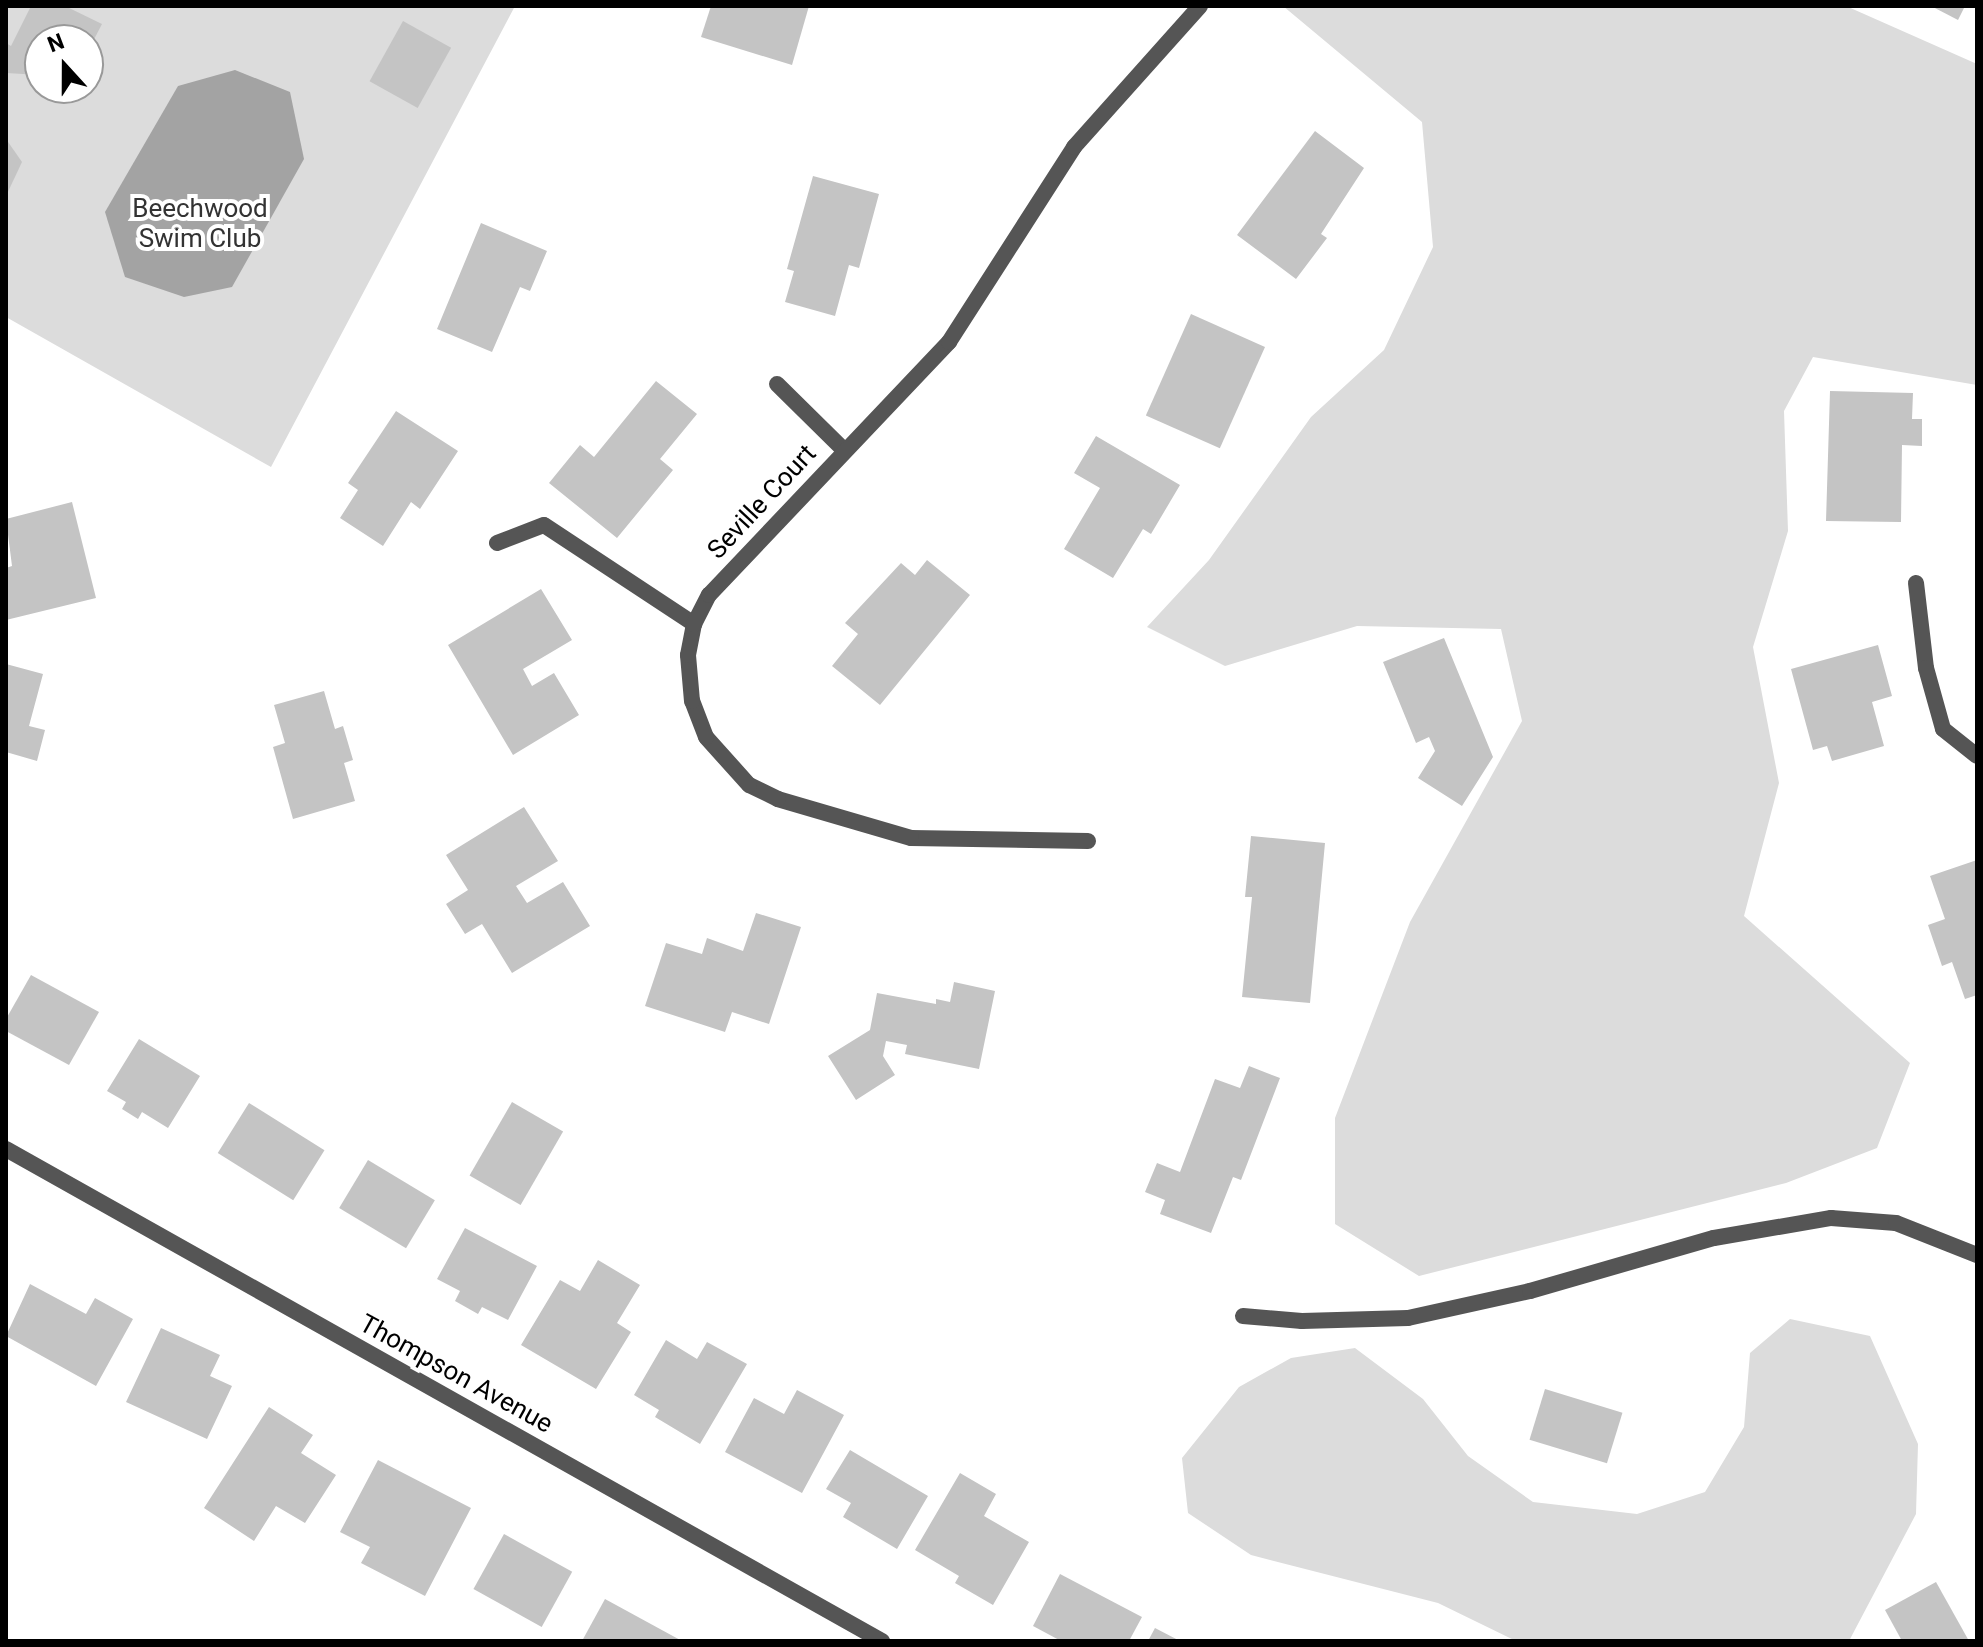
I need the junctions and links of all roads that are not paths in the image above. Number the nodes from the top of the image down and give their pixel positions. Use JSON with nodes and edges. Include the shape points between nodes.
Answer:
{"nodes":[{"id":1,"x":1200,"y":6,"type":"edge"},
{"id":2,"x":777,"y":384,"type":"dead end"},
{"id":3,"x":844,"y":450,"type":"junction"},
{"id":4,"x":497,"y":543,"type":"dead end"},
{"id":5,"x":1916,"y":583,"type":"dead end"},
{"id":6,"x":694,"y":624,"type":"junction"},
{"id":7,"x":1977,"y":756,"type":"edge"},
{"id":8,"x":1088,"y":841,"type":"dead end"},
{"id":9,"x":6,"y":1149,"type":"edge"},
{"id":10,"x":1977,"y":1255,"type":"edge"},
{"id":11,"x":1243,"y":1316,"type":"dead end"},
{"id":12,"x":882,"y":1641,"type":"edge"}],
"edges":[{"from":1,"to":3,"type":"street","name":"Seville Court","via":[[1149,56],[1074,147],[949,342]]},
{"from":2,"to":3,"type":"street"},
{"from":3,"to":6,"type":"street","name":"Seville Court","via":[[717,585]]},
{"from":4,"to":6,"type":"street","via":[[544,525]]},
{"from":5,"to":7,"type":"street","via":[[1926,668],[1943,729]]},
{"from":6,"to":8,"type":"street","name":"Seville Court","via":[[688,655],[692,701],[706,737],[749,785],[778,799],[911,838]]},
{"from":9,"to":12,"type":"street","name":"Thompson Avenue"},
{"from":10,"to":11,"type":"street","via":[[1896,1223],[1831,1218],[1714,1238],[1530,1291],[1408,1318],[1302,1321]]}]}
